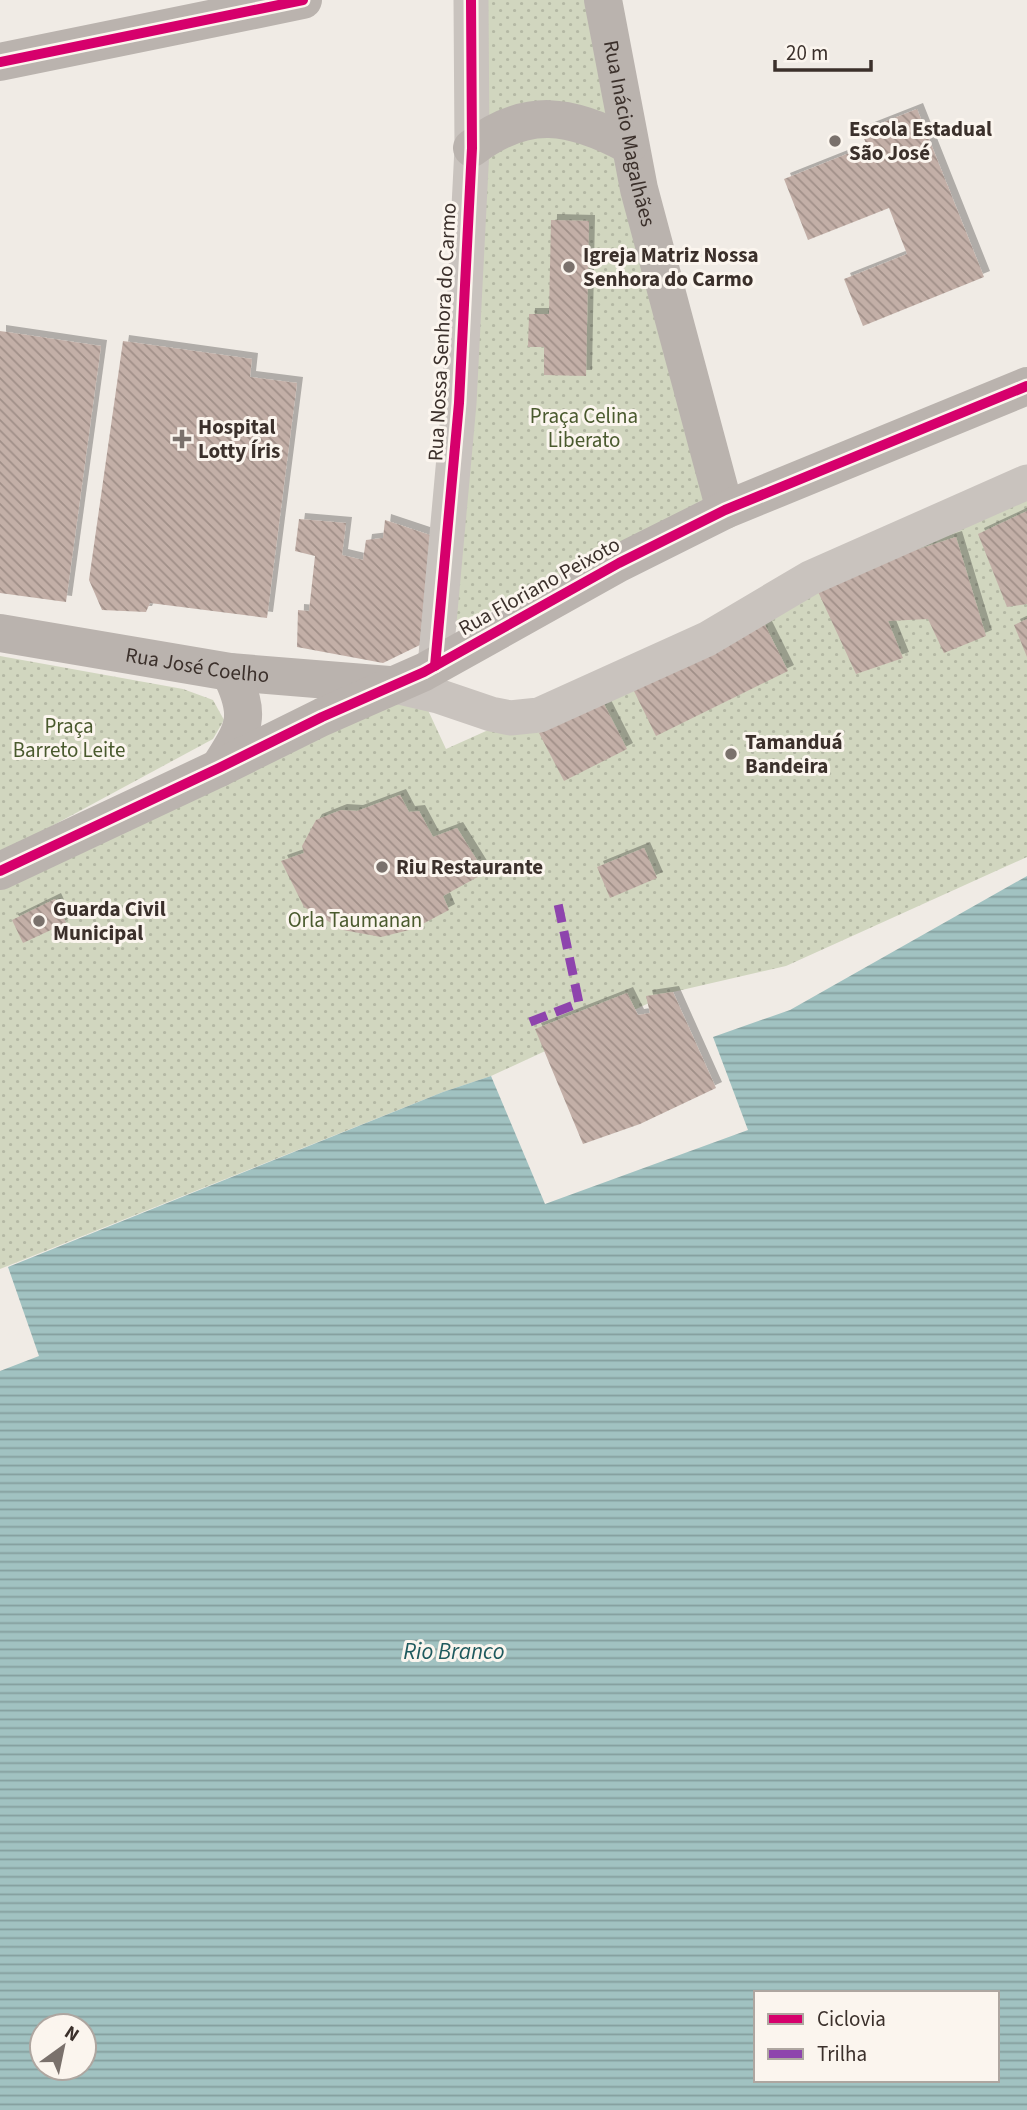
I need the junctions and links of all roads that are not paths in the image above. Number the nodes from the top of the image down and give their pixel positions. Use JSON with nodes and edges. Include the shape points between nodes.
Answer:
{"nodes":[{"id":1,"x":303,"y":0,"type":"edge"},
{"id":2,"x":471,"y":0,"type":"edge"},
{"id":3,"x":603,"y":0,"type":"edge"},
{"id":4,"x":0,"y":62,"type":"edge"},
{"id":5,"x":629,"y":145,"type":"junction"},
{"id":6,"x":472,"y":148,"type":"junction"},
{"id":7,"x":1027,"y":386,"type":"edge"},
{"id":8,"x":1027,"y":482,"type":"edge"},
{"id":9,"x":725,"y":510,"type":"junction"},
{"id":10,"x":0,"y":633,"type":"edge"},
{"id":11,"x":435,"y":666,"type":"junction"},
{"id":12,"x":230,"y":672,"type":"junction"},
{"id":13,"x":395,"y":686,"type":"junction"},
{"id":14,"x":219,"y":768,"type":"junction"},
{"id":15,"x":0,"y":871,"type":"edge"}],
"edges":[{"from":1,"to":4,"type":"street"},
{"from":2,"to":6,"type":"street","name":"Rua Nossa Senhora do Carmo"},
{"from":3,"to":5,"type":"street","name":"Rua Inácio Magalhães"},
{"from":5,"to":6,"type":"street","via":[[598,128],[559,118],[521,122],[493,132]]},
{"from":5,"to":9,"type":"street","name":"Rua Inácio Magalhães"},
{"from":6,"to":11,"type":"street","name":"Rua Nossa Senhora do Carmo","via":[[459,402]]},
{"from":7,"to":9,"type":"street","name":"Rua Floriano Peixoto"},
{"from":8,"to":13,"type":"street","via":[[810,578],[707,639],[539,715],[510,718]]},
{"from":9,"to":11,"type":"street","name":"Rua Floriano Peixoto","via":[[619,563]]},
{"from":10,"to":12,"type":"street","name":"Rua José Coelho"},
{"from":11,"to":13,"type":"street","name":"Rua Floriano Peixoto"},
{"from":12,"to":13,"type":"street","name":"Rua José Coelho"},
{"from":12,"to":14,"type":"street","via":[[244,703],[244,719]]},
{"from":13,"to":14,"type":"street","name":"Rua Floriano Peixoto"},
{"from":14,"to":15,"type":"street","name":"Rua Floriano Peixoto"}]}
